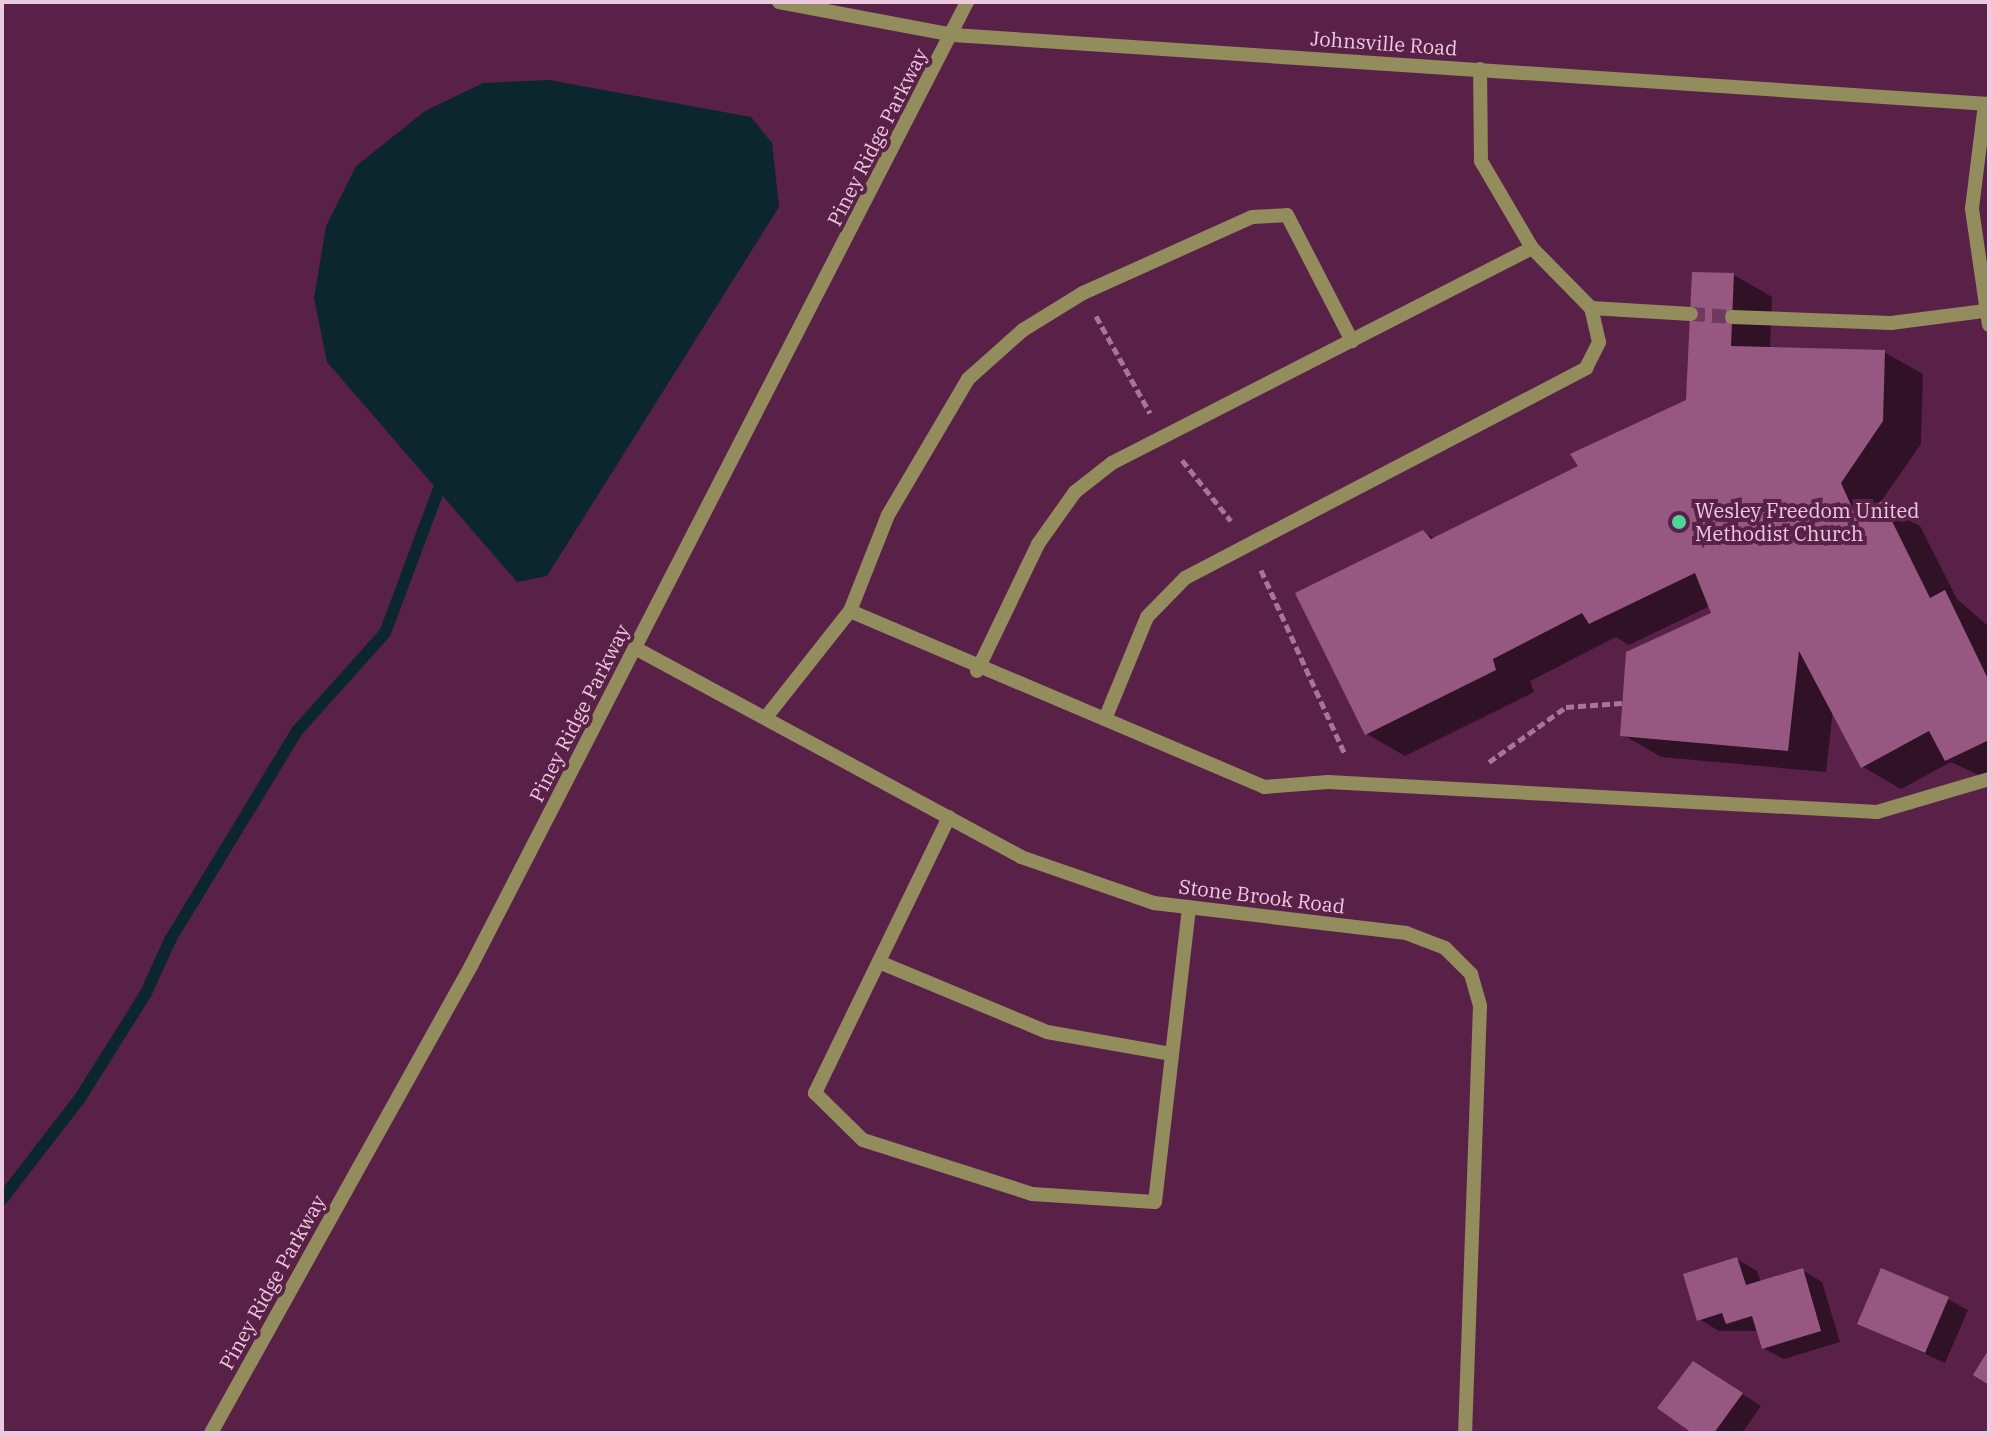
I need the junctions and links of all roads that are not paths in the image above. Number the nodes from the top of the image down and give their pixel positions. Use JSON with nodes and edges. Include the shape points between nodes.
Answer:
{"nodes":[{"id":1,"x":779,"y":2,"type":"edge"},
{"id":2,"x":967,"y":2,"type":"edge"},
{"id":3,"x":953,"y":35,"type":"junction"},
{"id":4,"x":1480,"y":69,"type":"junction"},
{"id":5,"x":1987,"y":104,"type":"edge"},
{"id":6,"x":1532,"y":248,"type":"junction"},
{"id":7,"x":1591,"y":308,"type":"junction"},
{"id":8,"x":1691,"y":314,"type":"tunnel mouth"},
{"id":9,"x":1732,"y":317,"type":"tunnel mouth"},
{"id":10,"x":1987,"y":318,"type":"edge"},
{"id":11,"x":1352,"y":341,"type":"junction"},
{"id":12,"x":850,"y":611,"type":"junction"},
{"id":13,"x":635,"y":648,"type":"junction"},
{"id":14,"x":977,"y":671,"type":"junction"},
{"id":15,"x":767,"y":716,"type":"junction"},
{"id":16,"x":1105,"y":719,"type":"junction"},
{"id":17,"x":1989,"y":779,"type":"edge"},
{"id":18,"x":949,"y":817,"type":"junction"},
{"id":19,"x":1189,"y":907,"type":"junction"},
{"id":20,"x":879,"y":962,"type":"junction"},
{"id":21,"x":1172,"y":1054,"type":"junction"},
{"id":22,"x":211,"y":1433,"type":"edge"},
{"id":23,"x":1465,"y":1433,"type":"edge"}],
"edges":[{"from":1,"to":3,"type":"street","name":"Johnsville Road"},
{"from":2,"to":3,"type":"street","name":"Piney Ridge Parkway"},
{"from":3,"to":4,"type":"street","name":"Johnsville Road"},
{"from":3,"to":13,"type":"street","name":"Piney Ridge Parkway"},
{"from":4,"to":5,"type":"street","name":"Johnsville Road"},
{"from":4,"to":6,"type":"street","via":[[1481,161]]},
{"from":5,"to":10,"type":"street","via":[[1972,209]]},
{"from":6,"to":7,"type":"street"},
{"from":6,"to":11,"type":"street"},
{"from":7,"to":8,"type":"street"},
{"from":7,"to":16,"type":"street","via":[[1599,342],[1586,368],[1247,540],[1185,578],[1147,617]]},
{"from":9,"to":10,"type":"street","via":[[1891,323]]},
{"from":11,"to":12,"type":"street","via":[[1287,215],[1252,217],[1083,293],[1023,330],[968,379],[888,515]]},
{"from":11,"to":14,"type":"street","via":[[1163,437],[1075,492],[1038,544]]},
{"from":12,"to":14,"type":"street"},
{"from":12,"to":15,"type":"street"},
{"from":13,"to":15,"type":"street","name":"Stone Brook Road"},
{"from":13,"to":22,"type":"street","name":"Piney Ridge Parkway","via":[[471,966]]},
{"from":14,"to":16,"type":"street"},
{"from":15,"to":18,"type":"street","name":"Stone Brook Road"},
{"from":16,"to":17,"type":"street","via":[[1264,787],[1328,782],[1877,812]]},
{"from":18,"to":19,"type":"street","name":"Stone Brook Road","via":[[1021,857],[1154,903]]},
{"from":18,"to":20,"type":"street"},
{"from":19,"to":21,"type":"street"},
{"from":19,"to":23,"type":"street","name":"Stone Brook Road","via":[[1406,933],[1445,948],[1471,974],[1482,1057]]},
{"from":20,"to":21,"type":"street","via":[[1047,1032]]},
{"from":20,"to":21,"type":"street","via":[[815,1093],[863,1140],[1032,1194],[1155,1202]]}]}
